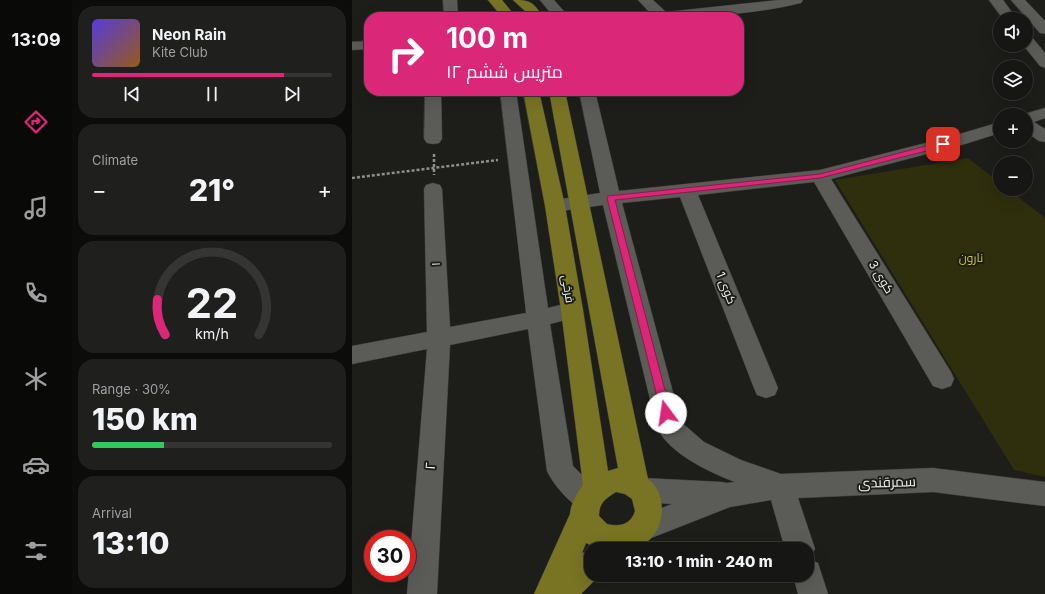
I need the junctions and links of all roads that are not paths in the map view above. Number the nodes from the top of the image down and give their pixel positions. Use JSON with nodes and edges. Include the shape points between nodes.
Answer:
{"nodes":[{"id":1,"x":450,"y":0,"type":"edge"},
{"id":2,"x":495,"y":0,"type":"edge"},
{"id":3,"x":520,"y":0,"type":"edge"},
{"id":4,"x":547,"y":0,"type":"edge"},
{"id":5,"x":645,"y":0,"type":"edge"},
{"id":6,"x":796,"y":0,"type":"edge"},
{"id":7,"x":996,"y":0,"type":"edge"},
{"id":8,"x":1018,"y":0,"type":"edge"},
{"id":9,"x":772,"y":2,"type":"edge"},
{"id":10,"x":450,"y":12,"type":"edge"},
{"id":11,"x":505,"y":12,"type":"edge"},
{"id":12,"x":533,"y":12,"type":"edge"},
{"id":13,"x":558,"y":12,"type":"edge"},
{"id":14,"x":654,"y":12,"type":"edge"},
{"id":15,"x":696,"y":12,"type":"edge"},
{"id":16,"x":1005,"y":12,"type":"edge"},
{"id":17,"x":1045,"y":30,"type":"edge"},
{"id":18,"x":364,"y":45,"type":"edge"},
{"id":19,"x":352,"y":46,"type":"edge"},
{"id":20,"x":1033,"y":48,"type":"edge"},
{"id":21,"x":1045,"y":63,"type":"edge"},
{"id":22,"x":433,"y":96,"type":"edge"},
{"id":23,"x":509,"y":96,"type":"edge"},
{"id":24,"x":532,"y":96,"type":"edge"},
{"id":25,"x":559,"y":96,"type":"edge"},
{"id":26,"x":588,"y":96,"type":"edge"},
{"id":27,"x":1045,"y":113,"type":"edge"},
{"id":28,"x":1033,"y":117,"type":"edge"},
{"id":29,"x":993,"y":129,"type":"edge"},
{"id":30,"x":1033,"y":129,"type":"edge"},
{"id":31,"x":1045,"y":137,"type":"edge"},
{"id":32,"x":433,"y":139,"type":"dead end"},
{"id":33,"x":820,"y":176,"type":"junction"},
{"id":34,"x":433,"y":189,"type":"dead end"},
{"id":35,"x":686,"y":189,"type":"junction"},
{"id":36,"x":611,"y":198,"type":"junction"},
{"id":37,"x":580,"y":203,"type":"junction"},
{"id":38,"x":555,"y":206,"type":"junction"},
{"id":39,"x":572,"y":310,"type":"junction"},
{"id":40,"x":538,"y":320,"type":"junction"},
{"id":41,"x":439,"y":338,"type":"junction"},
{"id":42,"x":352,"y":354,"type":"edge"},
{"id":43,"x":942,"y":379,"type":"dead end"},
{"id":44,"x":766,"y":388,"type":"dead end"},
{"id":45,"x":781,"y":486,"type":"junction"},
{"id":46,"x":639,"y":487,"type":"junction"},
{"id":47,"x":729,"y":494,"type":"junction"},
{"id":48,"x":1045,"y":494,"type":"edge"},
{"id":49,"x":590,"y":500,"type":"junction"},
{"id":50,"x":622,"y":539,"type":"edge"},
{"id":51,"x":798,"y":542,"type":"edge"},
{"id":52,"x":584,"y":571,"type":"edge"},
{"id":53,"x":810,"y":582,"type":"edge"},
{"id":54,"x":422,"y":594,"type":"edge"},
{"id":55,"x":549,"y":594,"type":"edge"},
{"id":56,"x":559,"y":594,"type":"edge"},
{"id":57,"x":813,"y":594,"type":"edge"}],
"edges":[{"from":1,"to":10,"type":"street"},
{"from":2,"to":11,"type":"main road"},
{"from":3,"to":12,"type":"main road"},
{"from":4,"to":13,"type":"street"},
{"from":5,"to":14,"type":"street"},
{"from":6,"to":9,"type":"street"},
{"from":7,"to":16,"type":"street"},
{"from":8,"to":17,"type":"street"},
{"from":9,"to":15,"type":"street"},
{"from":18,"to":19,"type":"street"},
{"from":20,"to":21,"type":"street"},
{"from":22,"to":32,"type":"street"},
{"from":23,"to":40,"type":"street"},
{"from":24,"to":38,"type":"main road","name":"فرخی"},
{"from":25,"to":37,"type":"main road"},
{"from":26,"to":36,"type":"street"},
{"from":27,"to":28,"type":"street"},
{"from":29,"to":33,"type":"street"},
{"from":30,"to":31,"type":"street"},
{"from":33,"to":35,"type":"street"},
{"from":33,"to":43,"type":"street","name":"کوی 3"},
{"from":34,"to":41,"type":"street","name":"۱"},
{"from":35,"to":36,"type":"street"},
{"from":35,"to":44,"type":"street","name":"کوی 1"},
{"from":36,"to":37,"type":"street"},
{"from":36,"to":45,"type":"street","via":[[670,428],[694,450],[733,469]]},
{"from":37,"to":38,"type":"street"},
{"from":37,"to":46,"type":"main road"},
{"from":38,"to":39,"type":"main road","name":"فرخی"},
{"from":39,"to":40,"type":"street"},
{"from":39,"to":49,"type":"main road","name":"فرخی"},
{"from":40,"to":41,"type":"street"},
{"from":40,"to":49,"type":"street","via":[[560,471]]},
{"from":41,"to":42,"type":"street"},
{"from":41,"to":54,"type":"street","name":"۲"},
{"from":45,"to":47,"type":"street","name":"سمرقندی"},
{"from":45,"to":48,"type":"street","name":"سمرقندی","via":[[933,480]]},
{"from":45,"to":51,"type":"street"},
{"from":46,"to":47,"type":"street"},
{"from":46,"to":49,"type":"main road","via":[[616,480],[606,483]]},
{"from":46,"to":50,"type":"main road","via":[[647,496],[650,504],[649,513]]},
{"from":47,"to":50,"type":"street"},
{"from":49,"to":50,"type":"main road","via":[[587,522],[592,529],[608,539]]},
{"from":49,"to":55,"type":"main road"},
{"from":52,"to":56,"type":"main road"},
{"from":53,"to":57,"type":"street"}]}
